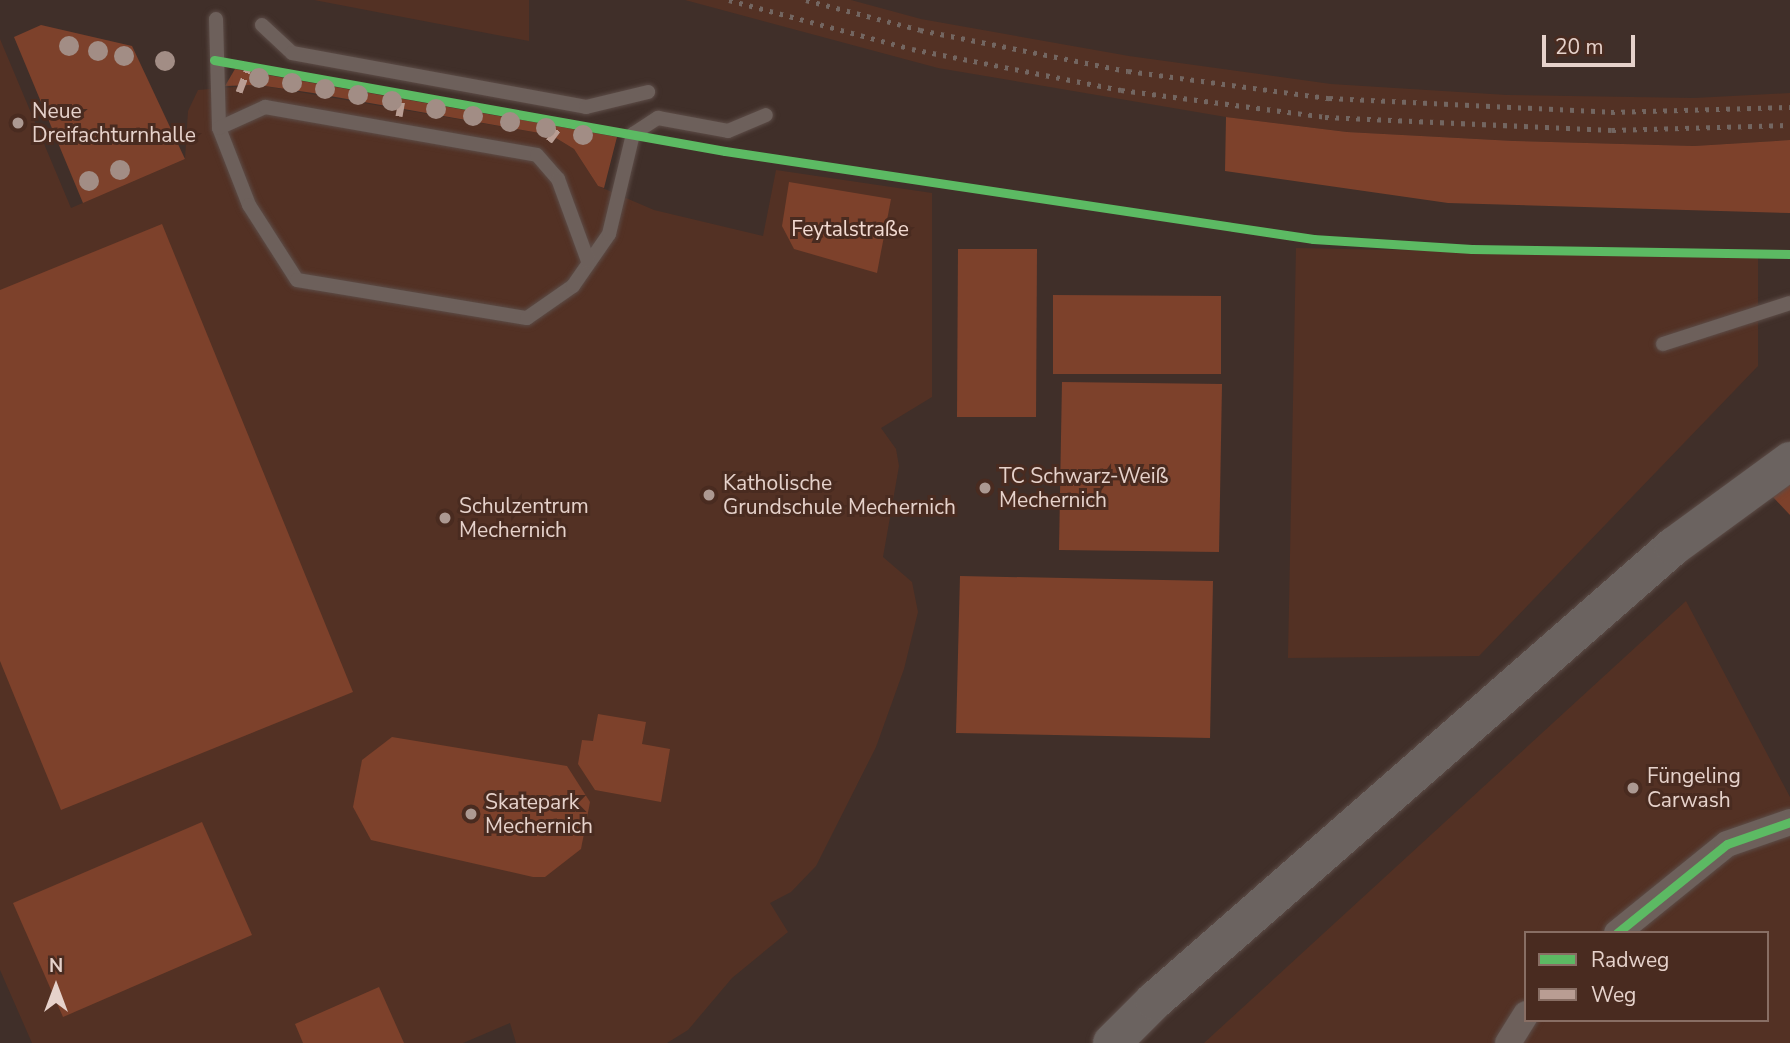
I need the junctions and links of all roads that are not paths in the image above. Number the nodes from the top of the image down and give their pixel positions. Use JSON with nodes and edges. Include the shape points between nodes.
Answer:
{"nodes":[{"id":1,"x":216,"y":19,"type":"dead end"},
{"id":2,"x":262,"y":25,"type":"dead end"},
{"id":3,"x":648,"y":92,"type":"dead end"},
{"id":4,"x":766,"y":115,"type":"dead end"},
{"id":5,"x":219,"y":128,"type":"junction"},
{"id":6,"x":588,"y":261,"type":"junction"},
{"id":7,"x":1790,"y":303,"type":"edge"},
{"id":8,"x":1663,"y":344,"type":"dead end"},
{"id":9,"x":1790,"y":461,"type":"edge"},
{"id":10,"x":1790,"y":822,"type":"edge"},
{"id":11,"x":1619,"y":931,"type":"edge"},
{"id":12,"x":1524,"y":1017,"type":"edge"},
{"id":13,"x":1112,"y":1043,"type":"edge"},
{"id":14,"x":1507,"y":1043,"type":"edge"}],
"edges":[{"from":1,"to":5,"type":"lane"},
{"from":2,"to":3,"type":"lane","via":[[292,53],[586,107]]},
{"from":4,"to":6,"type":"lane","via":[[728,131],[658,118],[633,134],[609,233]]},
{"from":5,"to":6,"type":"lane","via":[[265,107],[537,155],[558,179]]},
{"from":5,"to":6,"type":"lane","via":[[249,205],[297,280],[527,318],[573,286]]},
{"from":7,"to":8,"type":"lane"},
{"from":9,"to":13,"type":"main road","via":[[1674,546],[1154,1001]]},
{"from":10,"to":11,"type":"street","via":[[1727,844]]},
{"from":12,"to":14,"type":"street"}]}
